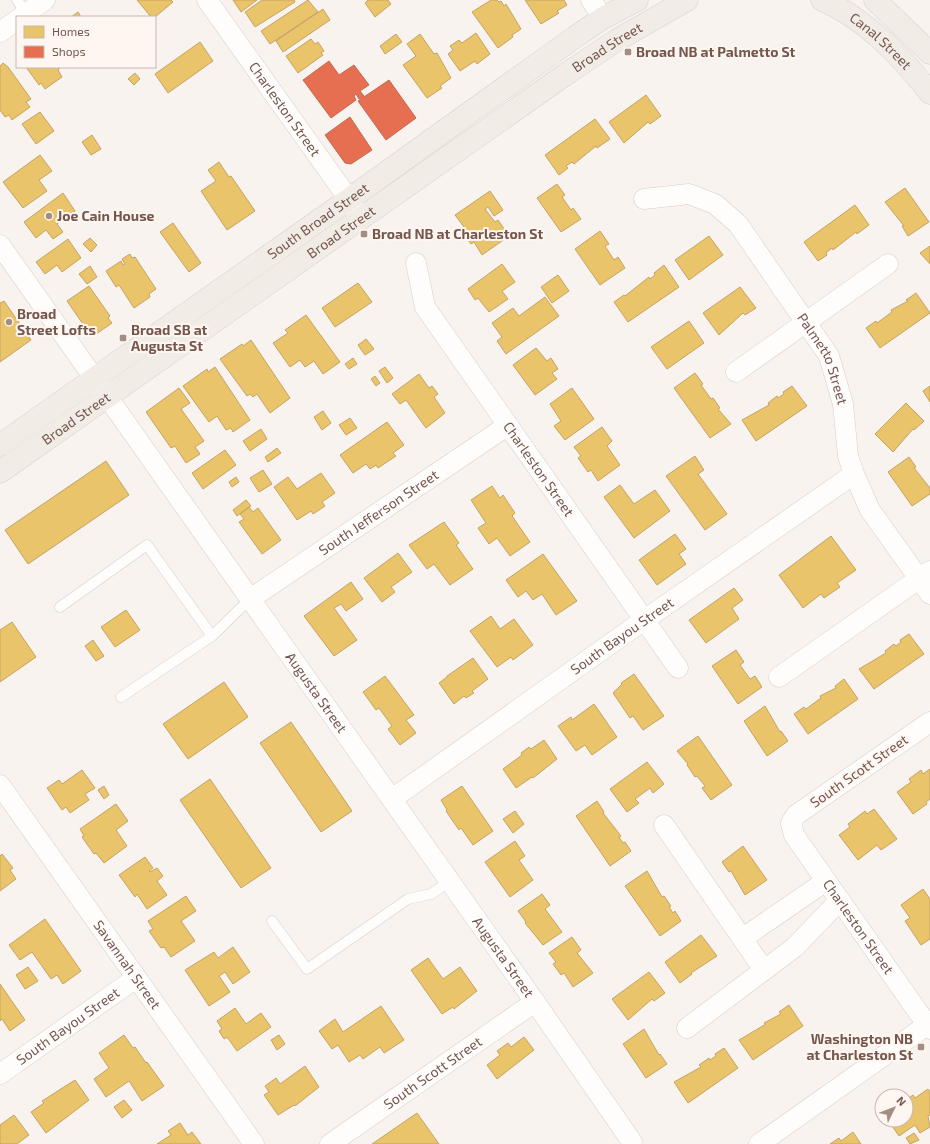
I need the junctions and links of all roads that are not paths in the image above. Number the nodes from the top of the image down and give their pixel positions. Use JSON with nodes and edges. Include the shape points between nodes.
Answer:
{"nodes":[{"id":1,"x":45,"y":0,"type":"edge"},
{"id":2,"x":207,"y":0,"type":"edge"},
{"id":3,"x":591,"y":0,"type":"edge"},
{"id":4,"x":637,"y":0,"type":"edge"},
{"id":5,"x":687,"y":0,"type":"edge"},
{"id":6,"x":822,"y":0,"type":"edge"},
{"id":7,"x":875,"y":0,"type":"edge"},
{"id":8,"x":20,"y":12,"type":"edge"},
{"id":9,"x":603,"y":18,"type":"junction"},
{"id":10,"x":0,"y":32,"type":"edge"},
{"id":11,"x":930,"y":53,"type":"edge"},
{"id":12,"x":930,"y":93,"type":"edge"},
{"id":13,"x":644,"y":199,"type":"dead end"},
{"id":14,"x":348,"y":200,"type":"junction"},
{"id":15,"x":361,"y":219,"type":"junction"},
{"id":16,"x":0,"y":245,"type":"edge"},
{"id":17,"x":416,"y":263,"type":"dead end"},
{"id":18,"x":888,"y":264,"type":"dead end"},
{"id":19,"x":806,"y":323,"type":"junction"},
{"id":20,"x":736,"y":372,"type":"dead end"},
{"id":21,"x":95,"y":379,"type":"junction"},
{"id":22,"x":107,"y":397,"type":"junction"},
{"id":23,"x":507,"y":426,"type":"junction"},
{"id":24,"x":0,"y":445,"type":"edge"},
{"id":25,"x":0,"y":472,"type":"edge"},
{"id":26,"x":854,"y":474,"type":"junction"},
{"id":27,"x":926,"y":581,"type":"edge"},
{"id":28,"x":250,"y":599,"type":"junction"},
{"id":29,"x":60,"y":607,"type":"dead end"},
{"id":30,"x":643,"y":621,"type":"junction"},
{"id":31,"x":212,"y":636,"type":"junction"},
{"id":32,"x":678,"y":668,"type":"dead end"},
{"id":33,"x":778,"y":677,"type":"dead end"},
{"id":34,"x":121,"y":697,"type":"dead end"},
{"id":35,"x":930,"y":722,"type":"edge"},
{"id":36,"x":0,"y":785,"type":"edge"},
{"id":37,"x":392,"y":799,"type":"junction"},
{"id":38,"x":791,"y":823,"type":"joint"},
{"id":39,"x":664,"y":825,"type":"dead end"},
{"id":40,"x":450,"y":881,"type":"junction"},
{"id":41,"x":826,"y":881,"type":"junction"},
{"id":42,"x":840,"y":900,"type":"junction"},
{"id":43,"x":272,"y":921,"type":"dead end"},
{"id":44,"x":743,"y":938,"type":"junction"},
{"id":45,"x":764,"y":970,"type":"junction"},
{"id":46,"x":136,"y":978,"type":"junction"},
{"id":47,"x":535,"y":1002,"type":"junction"},
{"id":48,"x":929,"y":1026,"type":"edge"},
{"id":49,"x":687,"y":1028,"type":"dead end"},
{"id":50,"x":0,"y":1074,"type":"edge"},
{"id":51,"x":632,"y":1142,"type":"dead end"},
{"id":52,"x":254,"y":1144,"type":"edge"},
{"id":53,"x":330,"y":1144,"type":"edge"},
{"id":54,"x":759,"y":1144,"type":"edge"}],
"edges":[{"from":1,"to":8,"type":"street"},
{"from":2,"to":14,"type":"street","name":"Charleston Street"},
{"from":3,"to":9,"type":"street"},
{"from":4,"to":9,"type":"main road","name":"South Broad Street"},
{"from":5,"to":15,"type":"main road","name":"Broad Street","via":[[595,54]]},
{"from":6,"to":12,"type":"main road","name":"Canal Street","via":[[847,13],[876,35],[906,64]]},
{"from":7,"to":11,"type":"main road","name":"Canal Street"},
{"from":8,"to":10,"type":"street"},
{"from":9,"to":14,"type":"main road","name":"South Broad Street"},
{"from":13,"to":19,"type":"street","name":"Palmetto Street","via":[[689,194],[715,204],[738,224]]},
{"from":14,"to":15,"type":"street","name":"Charleston Street"},
{"from":14,"to":21,"type":"main road","name":"South Broad Street"},
{"from":15,"to":22,"type":"main road","name":"Broad Street"},
{"from":16,"to":21,"type":"street","name":"Augusta Street"},
{"from":17,"to":23,"type":"street","name":"Charleston Street","via":[[425,307]]},
{"from":18,"to":19,"type":"street"},
{"from":19,"to":20,"type":"street"},
{"from":19,"to":26,"type":"street","name":"Palmetto Street","via":[[829,356],[843,404],[848,456]]},
{"from":21,"to":22,"type":"street","name":"Augusta Street"},
{"from":21,"to":24,"type":"main road","name":"South Broad Street"},
{"from":22,"to":25,"type":"main road","name":"Broad Street"},
{"from":22,"to":28,"type":"street","name":"Augusta Street"},
{"from":23,"to":28,"type":"street","name":"South Jefferson Street"},
{"from":23,"to":30,"type":"street","name":"Charleston Street"},
{"from":26,"to":27,"type":"street","name":"Palmetto Street","via":[[870,510]]},
{"from":26,"to":30,"type":"street","name":"South Bayou Street"},
{"from":27,"to":33,"type":"street"},
{"from":28,"to":31,"type":"lane"},
{"from":28,"to":37,"type":"street","name":"Augusta Street"},
{"from":29,"to":31,"type":"lane","via":[[147,545]]},
{"from":30,"to":32,"type":"street","name":"Charleston Street"},
{"from":30,"to":37,"type":"street","name":"South Bayou Street"},
{"from":31,"to":34,"type":"lane"},
{"from":35,"to":38,"type":"street","name":"South Scott Street","via":[[796,815]]},
{"from":36,"to":46,"type":"street","name":"Savannah Street"},
{"from":37,"to":40,"type":"street","name":"Augusta Street"},
{"from":38,"to":41,"type":"street","name":"Charleston Street","via":[[794,835]]},
{"from":39,"to":44,"type":"street"},
{"from":40,"to":43,"type":"lane","via":[[431,894],[408,899],[308,969]]},
{"from":40,"to":47,"type":"street","name":"Augusta Street"},
{"from":41,"to":42,"type":"street","name":"Charleston Street"},
{"from":41,"to":44,"type":"street"},
{"from":42,"to":45,"type":"street","via":[[795,947]]},
{"from":42,"to":48,"type":"street","name":"Charleston Street"},
{"from":44,"to":45,"type":"street"},
{"from":45,"to":49,"type":"street"},
{"from":46,"to":50,"type":"street","name":"South Bayou Street"},
{"from":46,"to":52,"type":"street","name":"Savannah Street"},
{"from":47,"to":51,"type":"street","name":"Augusta Street"},
{"from":47,"to":53,"type":"street","name":"South Scott Street"},
{"from":48,"to":54,"type":"street"}]}
